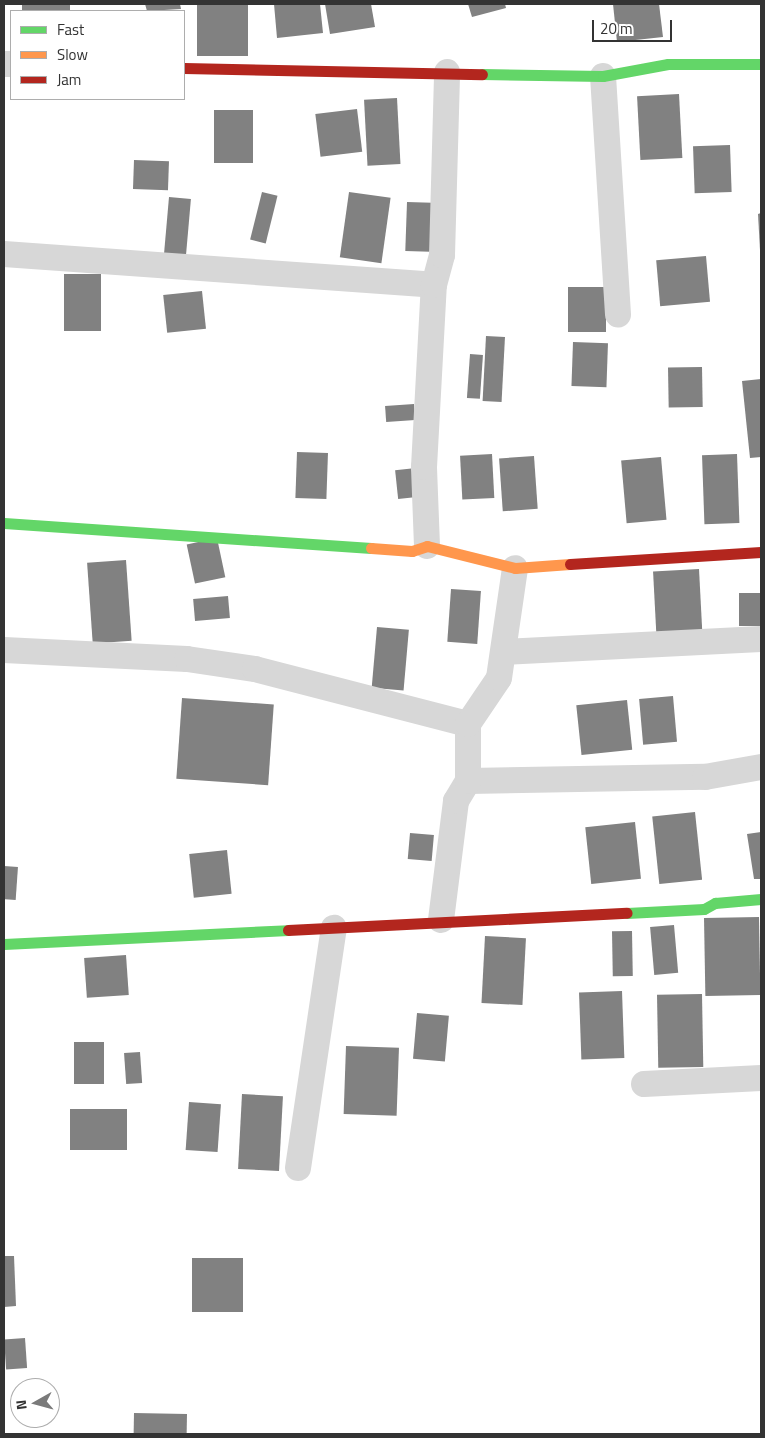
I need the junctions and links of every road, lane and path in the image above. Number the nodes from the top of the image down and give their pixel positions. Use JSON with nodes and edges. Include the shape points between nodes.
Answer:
{"nodes":[{"id":1,"x":761,"y":64,"type":"edge"},
{"id":2,"x":185,"y":68,"type":"edge"},
{"id":3,"x":447,"y":72,"type":"junction"},
{"id":4,"x":603,"y":76,"type":"junction"},
{"id":5,"x":4,"y":254,"type":"edge"},
{"id":6,"x":434,"y":286,"type":"junction"},
{"id":7,"x":618,"y":315,"type":"dead end"},
{"id":8,"x":4,"y":523,"type":"edge"},
{"id":9,"x":427,"y":546,"type":"junction"},
{"id":10,"x":761,"y":552,"type":"edge"},
{"id":11,"x":515,"y":568,"type":"junction"},
{"id":12,"x":761,"y":639,"type":"edge"},
{"id":13,"x":4,"y":650,"type":"edge"},
{"id":14,"x":505,"y":652,"type":"junction"},
{"id":15,"x":468,"y":724,"type":"junction"},
{"id":16,"x":761,"y":767,"type":"edge"},
{"id":17,"x":468,"y":781,"type":"junction"},
{"id":18,"x":761,"y":899,"type":"edge"},
{"id":19,"x":441,"y":920,"type":"junction"},
{"id":20,"x":334,"y":928,"type":"junction"},
{"id":21,"x":4,"y":944,"type":"edge"},
{"id":22,"x":761,"y":1078,"type":"edge"},
{"id":23,"x":644,"y":1084,"type":"dead end"},
{"id":24,"x":298,"y":1168,"type":"dead end"}],
"edges":[{"from":1,"to":4,"type":"street","via":[[668,64]]},
{"from":2,"to":3,"type":"street"},
{"from":3,"to":4,"type":"street"},
{"from":3,"to":6,"type":"street","via":[[442,255]]},
{"from":4,"to":7,"type":"street"},
{"from":5,"to":6,"type":"street"},
{"from":6,"to":9,"type":"street","via":[[424,467]]},
{"from":8,"to":9,"type":"street","via":[[412,551]]},
{"from":9,"to":11,"type":"street"},
{"from":10,"to":11,"type":"street"},
{"from":11,"to":14,"type":"street"},
{"from":12,"to":14,"type":"street"},
{"from":13,"to":15,"type":"street","via":[[187,659],[255,669]]},
{"from":14,"to":15,"type":"street","via":[[499,678]]},
{"from":15,"to":17,"type":"street"},
{"from":16,"to":17,"type":"street","via":[[705,777]]},
{"from":17,"to":19,"type":"street","via":[[456,801]]},
{"from":18,"to":19,"type":"street","via":[[715,903],[704,909]]},
{"from":19,"to":20,"type":"street"},
{"from":20,"to":21,"type":"street"},
{"from":20,"to":24,"type":"street"},
{"from":22,"to":23,"type":"street"}]}
